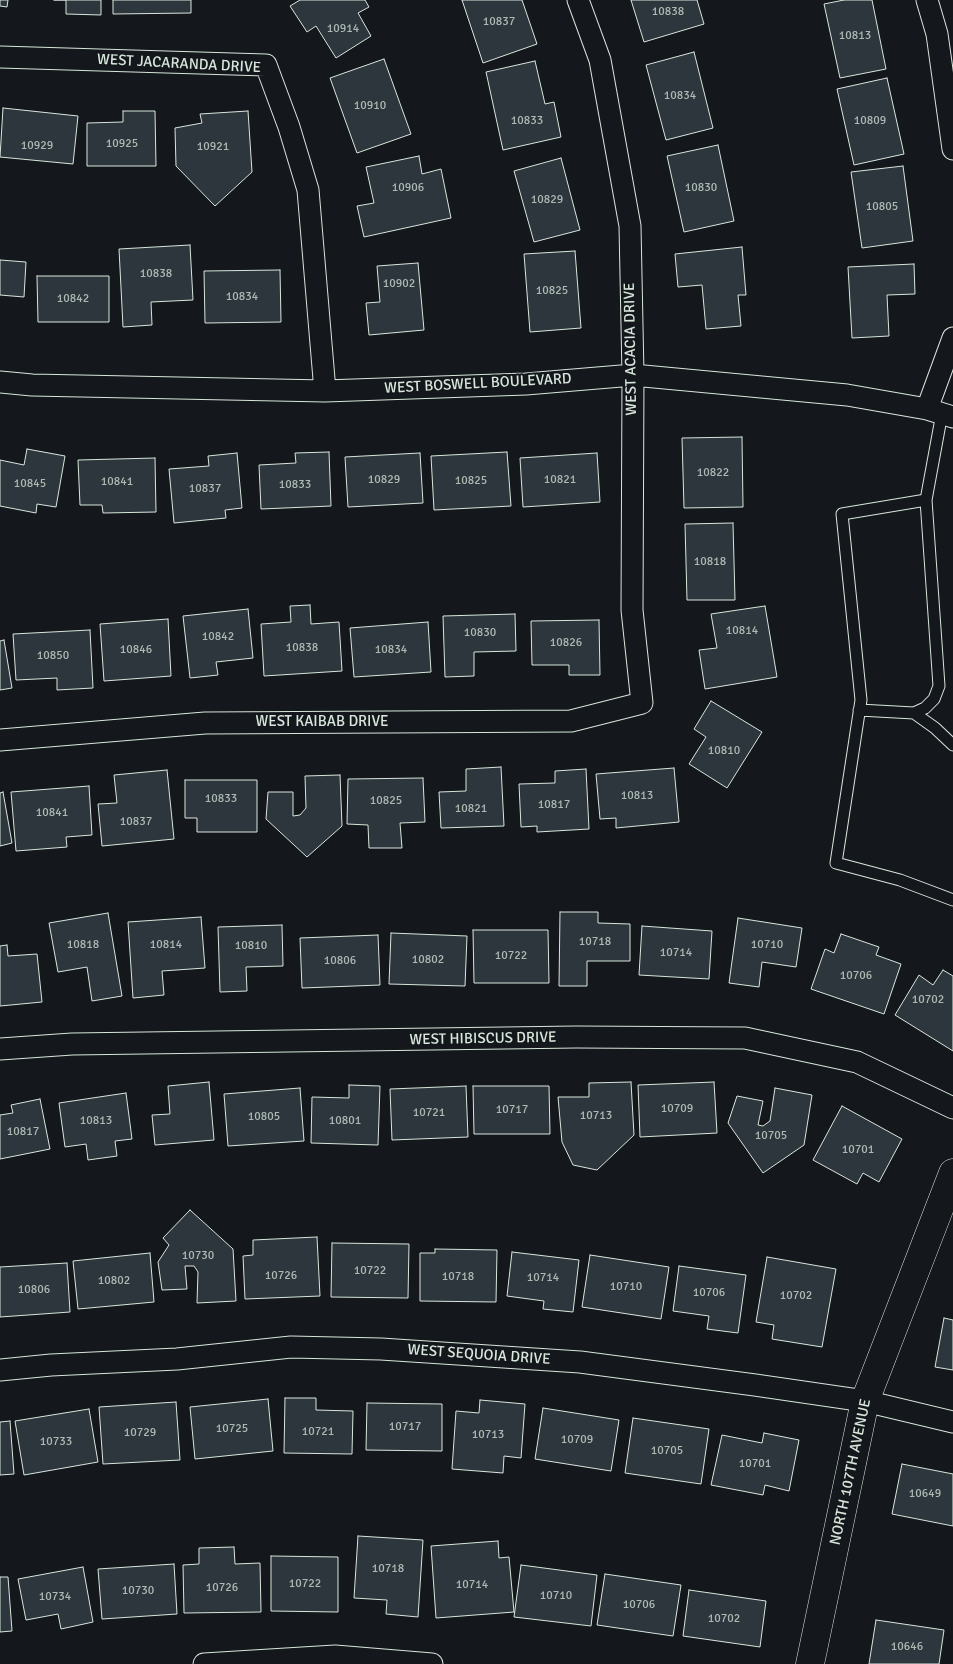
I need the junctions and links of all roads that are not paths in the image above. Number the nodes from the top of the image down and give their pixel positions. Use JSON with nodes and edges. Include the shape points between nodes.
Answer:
{"nodes":[{"id":1,"x":578,"y":0,"type":"edge"},
{"id":2,"x":927,"y":0,"type":"edge"},
{"id":3,"x":0,"y":57,"type":"edge"},
{"id":4,"x":953,"y":150,"type":"edge"},
{"id":5,"x":953,"y":338,"type":"edge"},
{"id":6,"x":632,"y":375,"type":"junction"},
{"id":7,"x":0,"y":382,"type":"edge"},
{"id":8,"x":325,"y":391,"type":"junction"},
{"id":9,"x":940,"y":413,"type":"edge"},
{"id":10,"x":926,"y":500,"type":"junction"},
{"id":11,"x":642,"y":703,"type":"joint"},
{"id":12,"x":859,"y":710,"type":"junction"},
{"id":13,"x":914,"y":713,"type":"junction"},
{"id":14,"x":0,"y":740,"type":"edge"},
{"id":15,"x":953,"y":745,"type":"edge"},
{"id":16,"x":953,"y":900,"type":"edge"},
{"id":17,"x":0,"y":1049,"type":"edge"},
{"id":18,"x":953,"y":1108,"type":"edge"},
{"id":19,"x":953,"y":1173,"type":"edge"},
{"id":20,"x":0,"y":1370,"type":"edge"},
{"id":21,"x":865,"y":1401,"type":"junction"},
{"id":22,"x":953,"y":1422,"type":"edge"},
{"id":23,"x":204,"y":1664,"type":"edge"},
{"id":24,"x":432,"y":1664,"type":"edge"},
{"id":25,"x":810,"y":1664,"type":"edge"}],
"edges":[{"from":1,"to":6,"type":"street","name":"WEST ACACIA DRIVE","via":[[600,60],[630,226]]},
{"from":2,"to":4,"type":"street","via":[[937,34]]},
{"from":3,"to":8,"type":"street","name":"WEST JACARANDA DRIVE","via":[[266,64],[308,190]]},
{"from":5,"to":9,"type":"street"},
{"from":6,"to":8,"type":"street","name":"WEST BOSWELL BOULEVARD","via":[[526,384]]},
{"from":6,"to":9,"type":"street","name":"WEST BOSWELL BOULEVARD","via":[[848,395]]},
{"from":6,"to":11,"type":"street","name":"WEST ACACIA DRIVE","via":[[632,610]]},
{"from":7,"to":8,"type":"street","name":"WEST BOSWELL BOULEVARD"},
{"from":9,"to":10,"type":"lane"},
{"from":10,"to":12,"type":"lane","via":[[842,514]]},
{"from":10,"to":13,"type":"lane","via":[[939,686],[934,699]]},
{"from":11,"to":14,"type":"street","name":"WEST KAIBAB DRIVE","via":[[571,721],[205,723]]},
{"from":12,"to":13,"type":"lane"},
{"from":12,"to":16,"type":"lane","via":[[836,862],[900,880]]},
{"from":13,"to":15,"type":"lane"},
{"from":17,"to":18,"type":"street","name":"WEST HIBISCUS DRIVE","via":[[72,1044],[745,1038],[857,1062]]},
{"from":19,"to":21,"type":"street","name":"NORTH 107TH AVENUE"},
{"from":20,"to":21,"type":"street","name":"WEST SEQUOIA DRIVE","via":[[177,1359],[291,1347],[381,1349],[580,1362]]},
{"from":21,"to":22,"type":"street","name":"WEST SEQUOIA DRIVE"},
{"from":21,"to":25,"type":"street","name":"NORTH 107TH AVENUE"},
{"from":23,"to":24,"type":"street","via":[[334,1656]]}]}
